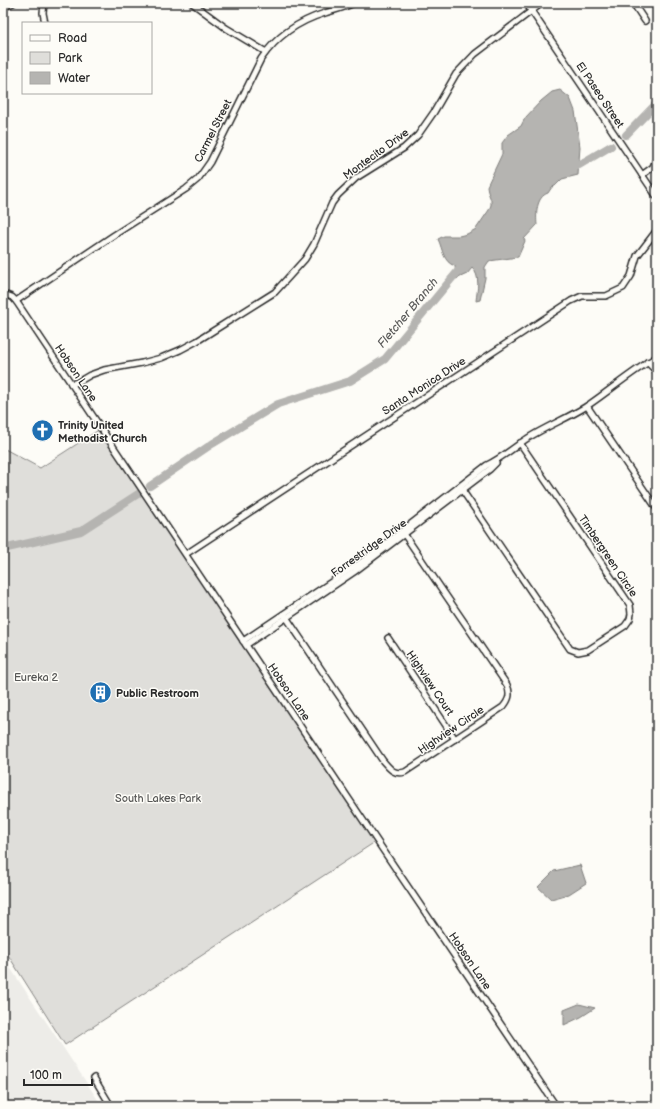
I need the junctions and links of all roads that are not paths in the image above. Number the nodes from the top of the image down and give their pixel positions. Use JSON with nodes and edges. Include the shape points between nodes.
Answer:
{"nodes":[{"id":1,"x":13,"y":3,"type":"edge"},
{"id":2,"x":44,"y":3,"type":"edge"},
{"id":3,"x":192,"y":3,"type":"edge"},
{"id":4,"x":354,"y":3,"type":"edge"},
{"id":5,"x":526,"y":3,"type":"edge"},
{"id":6,"x":542,"y":3,"type":"edge"},
{"id":7,"x":633,"y":3,"type":"edge"},
{"id":8,"x":3,"y":8,"type":"edge"},
{"id":9,"x":531,"y":11,"type":"junction"},
{"id":10,"x":45,"y":22,"type":"edge"},
{"id":11,"x":645,"y":22,"type":"dead end"},
{"id":12,"x":266,"y":52,"type":"junction"},
{"id":13,"x":657,"y":157,"type":"edge"},
{"id":14,"x":655,"y":167,"type":"edge"},
{"id":15,"x":642,"y":175,"type":"junction"},
{"id":16,"x":657,"y":197,"type":"edge"},
{"id":17,"x":657,"y":230,"type":"edge"},
{"id":18,"x":3,"y":294,"type":"edge"},
{"id":19,"x":16,"y":301,"type":"junction"},
{"id":20,"x":657,"y":357,"type":"edge"},
{"id":21,"x":648,"y":362,"type":"junction"},
{"id":22,"x":657,"y":372,"type":"edge"},
{"id":23,"x":71,"y":384,"type":"junction"},
{"id":24,"x":587,"y":406,"type":"junction"},
{"id":25,"x":520,"y":443,"type":"junction"},
{"id":26,"x":461,"y":489,"type":"junction"},
{"id":27,"x":657,"y":509,"type":"edge"},
{"id":28,"x":404,"y":533,"type":"junction"},
{"id":29,"x":186,"y":554,"type":"junction"},
{"id":30,"x":285,"y":616,"type":"junction"},
{"id":31,"x":388,"y":638,"type":"dead end"},
{"id":32,"x":245,"y":643,"type":"junction"},
{"id":33,"x":455,"y":739,"type":"junction"},
{"id":34,"x":94,"y":1078,"type":"dead end"},
{"id":35,"x":111,"y":1106,"type":"edge"},
{"id":36,"x":556,"y":1106,"type":"edge"}],
"edges":[{"from":1,"to":8,"type":"street"},
{"from":2,"to":10,"type":"street"},
{"from":3,"to":12,"type":"street","via":[[226,28]]},
{"from":4,"to":12,"type":"street","name":"Carmel Street","via":[[300,23],[280,37]]},
{"from":5,"to":9,"type":"street","name":"El Paseo Street"},
{"from":6,"to":9,"type":"street","name":"Montecito Drive"},
{"from":7,"to":11,"type":"street"},
{"from":9,"to":15,"type":"street","name":"El Paseo Street"},
{"from":9,"to":23,"type":"street","name":"Montecito Drive","via":[[463,66],[422,132],[393,156],[356,178],[338,195],[305,259],[275,292],[180,350],[161,358],[104,370]]},
{"from":12,"to":19,"type":"street","name":"Carmel Street","via":[[210,162],[198,179]]},
{"from":13,"to":14,"type":"street"},
{"from":14,"to":15,"type":"street"},
{"from":15,"to":16,"type":"street","name":"El Paseo Street"},
{"from":17,"to":29,"type":"street","name":"Santa Monica Drive","via":[[637,256],[631,276],[623,288],[606,296],[582,296],[571,301]]},
{"from":18,"to":19,"type":"street","name":"Hobson Lane"},
{"from":19,"to":23,"type":"street","name":"Hobson Lane"},
{"from":20,"to":21,"type":"street","name":"Forrestridge Drive"},
{"from":21,"to":22,"type":"street"},
{"from":21,"to":24,"type":"street","name":"Forrestridge Drive"},
{"from":23,"to":29,"type":"street","name":"Hobson Lane"},
{"from":24,"to":25,"type":"street","name":"Forrestridge Drive"},
{"from":24,"to":27,"type":"street"},
{"from":25,"to":26,"type":"street","name":"Forrestridge Drive","via":[[487,465]]},
{"from":25,"to":26,"type":"street","name":"Timbergreen Circle","via":[[630,605],[630,619],[625,626],[588,650],[578,652],[570,649]]},
{"from":26,"to":28,"type":"street","name":"Forrestridge Drive"},
{"from":28,"to":30,"type":"street","name":"Forrestridge Drive"},
{"from":28,"to":33,"type":"street","name":"Highview Circle","via":[[509,689],[508,700],[502,707]]},
{"from":29,"to":32,"type":"street","name":"Hobson Lane"},
{"from":30,"to":32,"type":"street","name":"Forrestridge Drive"},
{"from":30,"to":33,"type":"street","name":"Highview Circle","via":[[392,772],[405,772]]},
{"from":31,"to":33,"type":"street","name":"Highview Court"},
{"from":32,"to":36,"type":"street","name":"Hobson Lane"},
{"from":34,"to":35,"type":"street"}]}
